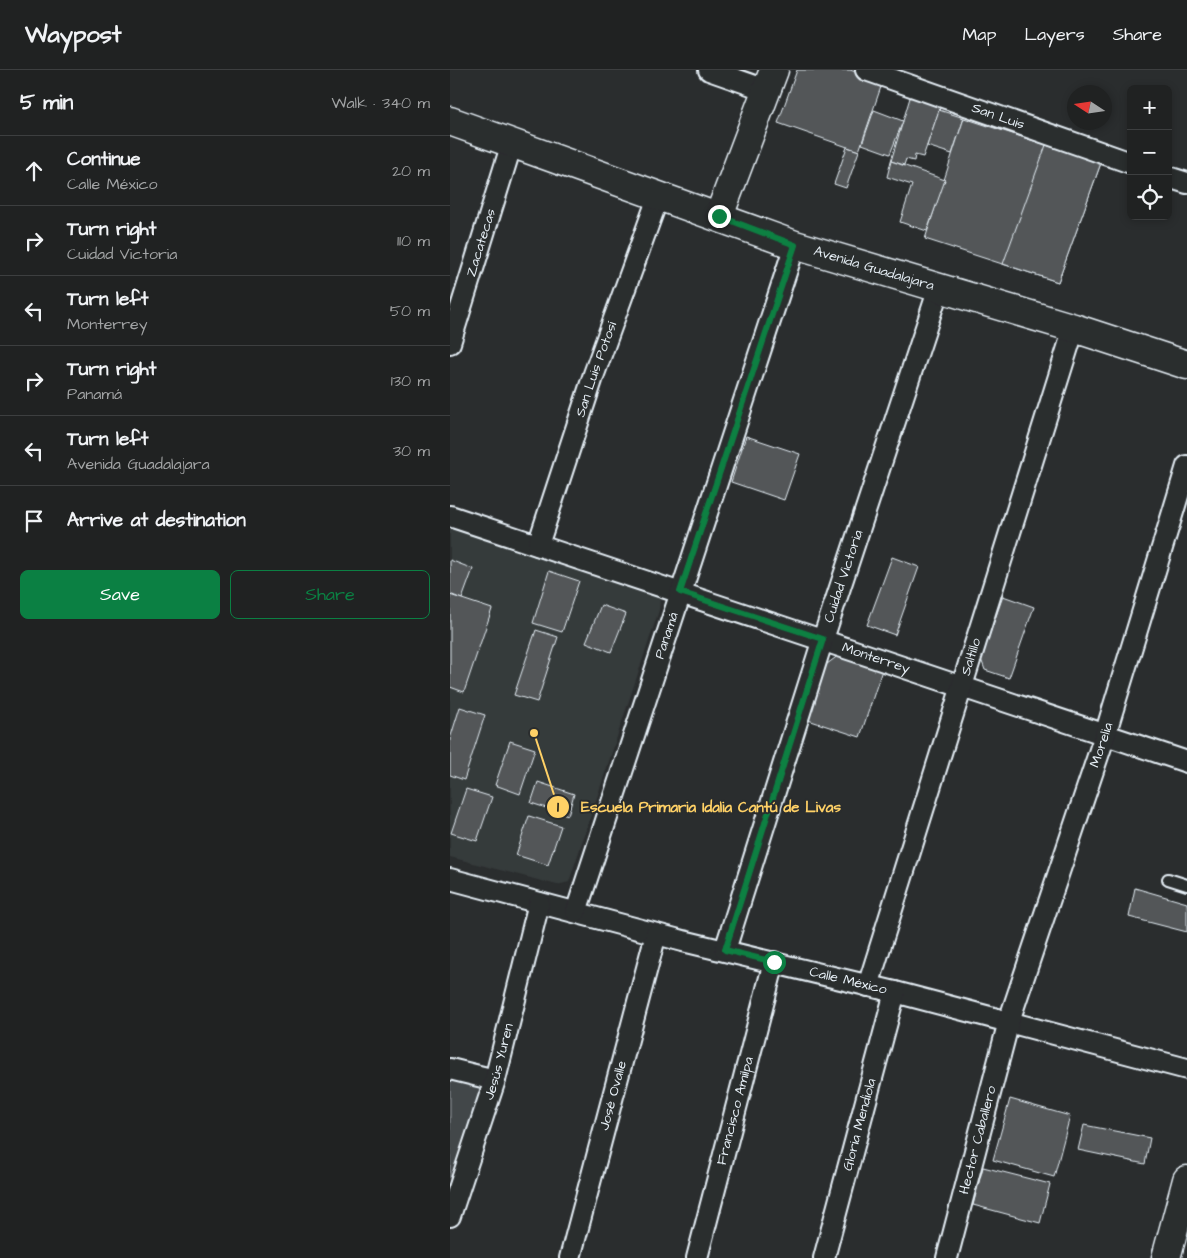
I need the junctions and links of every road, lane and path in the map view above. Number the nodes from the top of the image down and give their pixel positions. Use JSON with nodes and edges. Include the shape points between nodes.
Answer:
{"nodes":[{"id":1,"x":709,"y":70,"type":"edge"},
{"id":2,"x":866,"y":70,"type":"edge"},
{"id":3,"x":770,"y":80,"type":"edge"},
{"id":4,"x":450,"y":121,"type":"edge"},
{"id":5,"x":512,"y":144,"type":"junction"},
{"id":6,"x":1127,"y":162,"type":"edge"},
{"id":7,"x":1172,"y":178,"type":"edge"},
{"id":8,"x":1187,"y":183,"type":"edge"},
{"id":9,"x":659,"y":195,"type":"junction"},
{"id":10,"x":719,"y":216,"type":"junction"},
{"id":11,"x":795,"y":245,"type":"junction"},
{"id":12,"x":939,"y":288,"type":"junction"},
{"id":13,"x":1074,"y":328,"type":"junction"},
{"id":14,"x":450,"y":343,"type":"edge"},
{"id":15,"x":1187,"y":365,"type":"edge"},
{"id":16,"x":1187,"y":466,"type":"edge"},
{"id":17,"x":450,"y":516,"type":"edge"},
{"id":18,"x":538,"y":545,"type":"junction"},
{"id":19,"x":680,"y":592,"type":"junction"},
{"id":20,"x":823,"y":639,"type":"junction"},
{"id":21,"x":962,"y":688,"type":"junction"},
{"id":22,"x":1105,"y":736,"type":"junction"},
{"id":23,"x":1187,"y":762,"type":"edge"},
{"id":24,"x":450,"y":879,"type":"edge"},
{"id":25,"x":1168,"y":879,"type":"dead end"},
{"id":26,"x":1187,"y":885,"type":"edge"},
{"id":27,"x":539,"y":903,"type":"junction"},
{"id":28,"x":576,"y":912,"type":"junction"},
{"id":29,"x":656,"y":934,"type":"junction"},
{"id":30,"x":725,"y":950,"type":"junction"},
{"id":31,"x":774,"y":962,"type":"junction"},
{"id":32,"x":868,"y":986,"type":"junction"},
{"id":33,"x":895,"y":992,"type":"junction"},
{"id":34,"x":1009,"y":1021,"type":"junction"},
{"id":35,"x":450,"y":1069,"type":"edge"},
{"id":36,"x":1187,"y":1069,"type":"edge"},
{"id":37,"x":494,"y":1080,"type":"junction"},
{"id":38,"x":1187,"y":1180,"type":"edge"},
{"id":39,"x":450,"y":1216,"type":"edge"},
{"id":40,"x":570,"y":1258,"type":"edge"},
{"id":41,"x":697,"y":1258,"type":"edge"},
{"id":42,"x":824,"y":1258,"type":"edge"},
{"id":43,"x":947,"y":1258,"type":"edge"},
{"id":44,"x":1166,"y":1258,"type":"edge"}],
"edges":[{"from":1,"to":3,"type":"street"},
{"from":2,"to":6,"type":"street","name":"San Luis"},
{"from":3,"to":10,"type":"main road"},
{"from":4,"to":5,"type":"main road","name":"Avenida Guadalajara"},
{"from":5,"to":9,"type":"main road","name":"Avenida Guadalajara"},
{"from":5,"to":14,"type":"street","name":"Zacatecas"},
{"from":7,"to":8,"type":"street"},
{"from":9,"to":10,"type":"main road","name":"Avenida Guadalajara"},
{"from":9,"to":18,"type":"street","name":"San Luis Potosí","via":[[594,374]]},
{"from":10,"to":11,"type":"main road","name":"Avenida Guadalajara"},
{"from":11,"to":12,"type":"main road","name":"Avenida Guadalajara"},
{"from":11,"to":19,"type":"street","name":"Panamá"},
{"from":12,"to":13,"type":"main road","name":"Avenida Guadalajara"},
{"from":12,"to":20,"type":"street","name":"Cuidad Victoria"},
{"from":13,"to":15,"type":"main road","name":"Avenida Guadalajara"},
{"from":13,"to":21,"type":"street","name":"Saltillo"},
{"from":16,"to":22,"type":"street","name":"Morelia"},
{"from":17,"to":18,"type":"street","name":"Monterrey"},
{"from":18,"to":19,"type":"street","name":"Monterrey"},
{"from":19,"to":20,"type":"street","name":"Monterrey"},
{"from":19,"to":28,"type":"street","name":"Panamá"},
{"from":20,"to":21,"type":"street","name":"Monterrey"},
{"from":20,"to":30,"type":"street","name":"Cuidad Victoria"},
{"from":21,"to":22,"type":"street","name":"Monterrey"},
{"from":21,"to":32,"type":"street","name":"Saltillo"},
{"from":22,"to":23,"type":"street","name":"Monterrey"},
{"from":22,"to":34,"type":"street","name":"Morelia"},
{"from":24,"to":27,"type":"street","name":"Calle México"},
{"from":25,"to":26,"type":"lane"},
{"from":27,"to":28,"type":"street","name":"Calle México"},
{"from":27,"to":37,"type":"street","name":"Jesús Yuren"},
{"from":28,"to":29,"type":"street","name":"Calle México"},
{"from":29,"to":30,"type":"street","name":"Calle México"},
{"from":29,"to":40,"type":"street","name":"José Ovalle"},
{"from":30,"to":31,"type":"street","name":"Calle México"},
{"from":31,"to":32,"type":"street","name":"Calle México"},
{"from":31,"to":41,"type":"street","name":"Francisco Amilpa"},
{"from":32,"to":33,"type":"street","name":"Calle México"},
{"from":33,"to":34,"type":"street","name":"Calle México"},
{"from":33,"to":42,"type":"street","name":"Gloria Mendiola"},
{"from":34,"to":36,"type":"street","name":"Calle México"},
{"from":34,"to":43,"type":"street","name":"Hector Caballero"},
{"from":35,"to":37,"type":"street"},
{"from":37,"to":39,"type":"street","name":"Jesús Yuren"},
{"from":38,"to":44,"type":"main road"}]}
